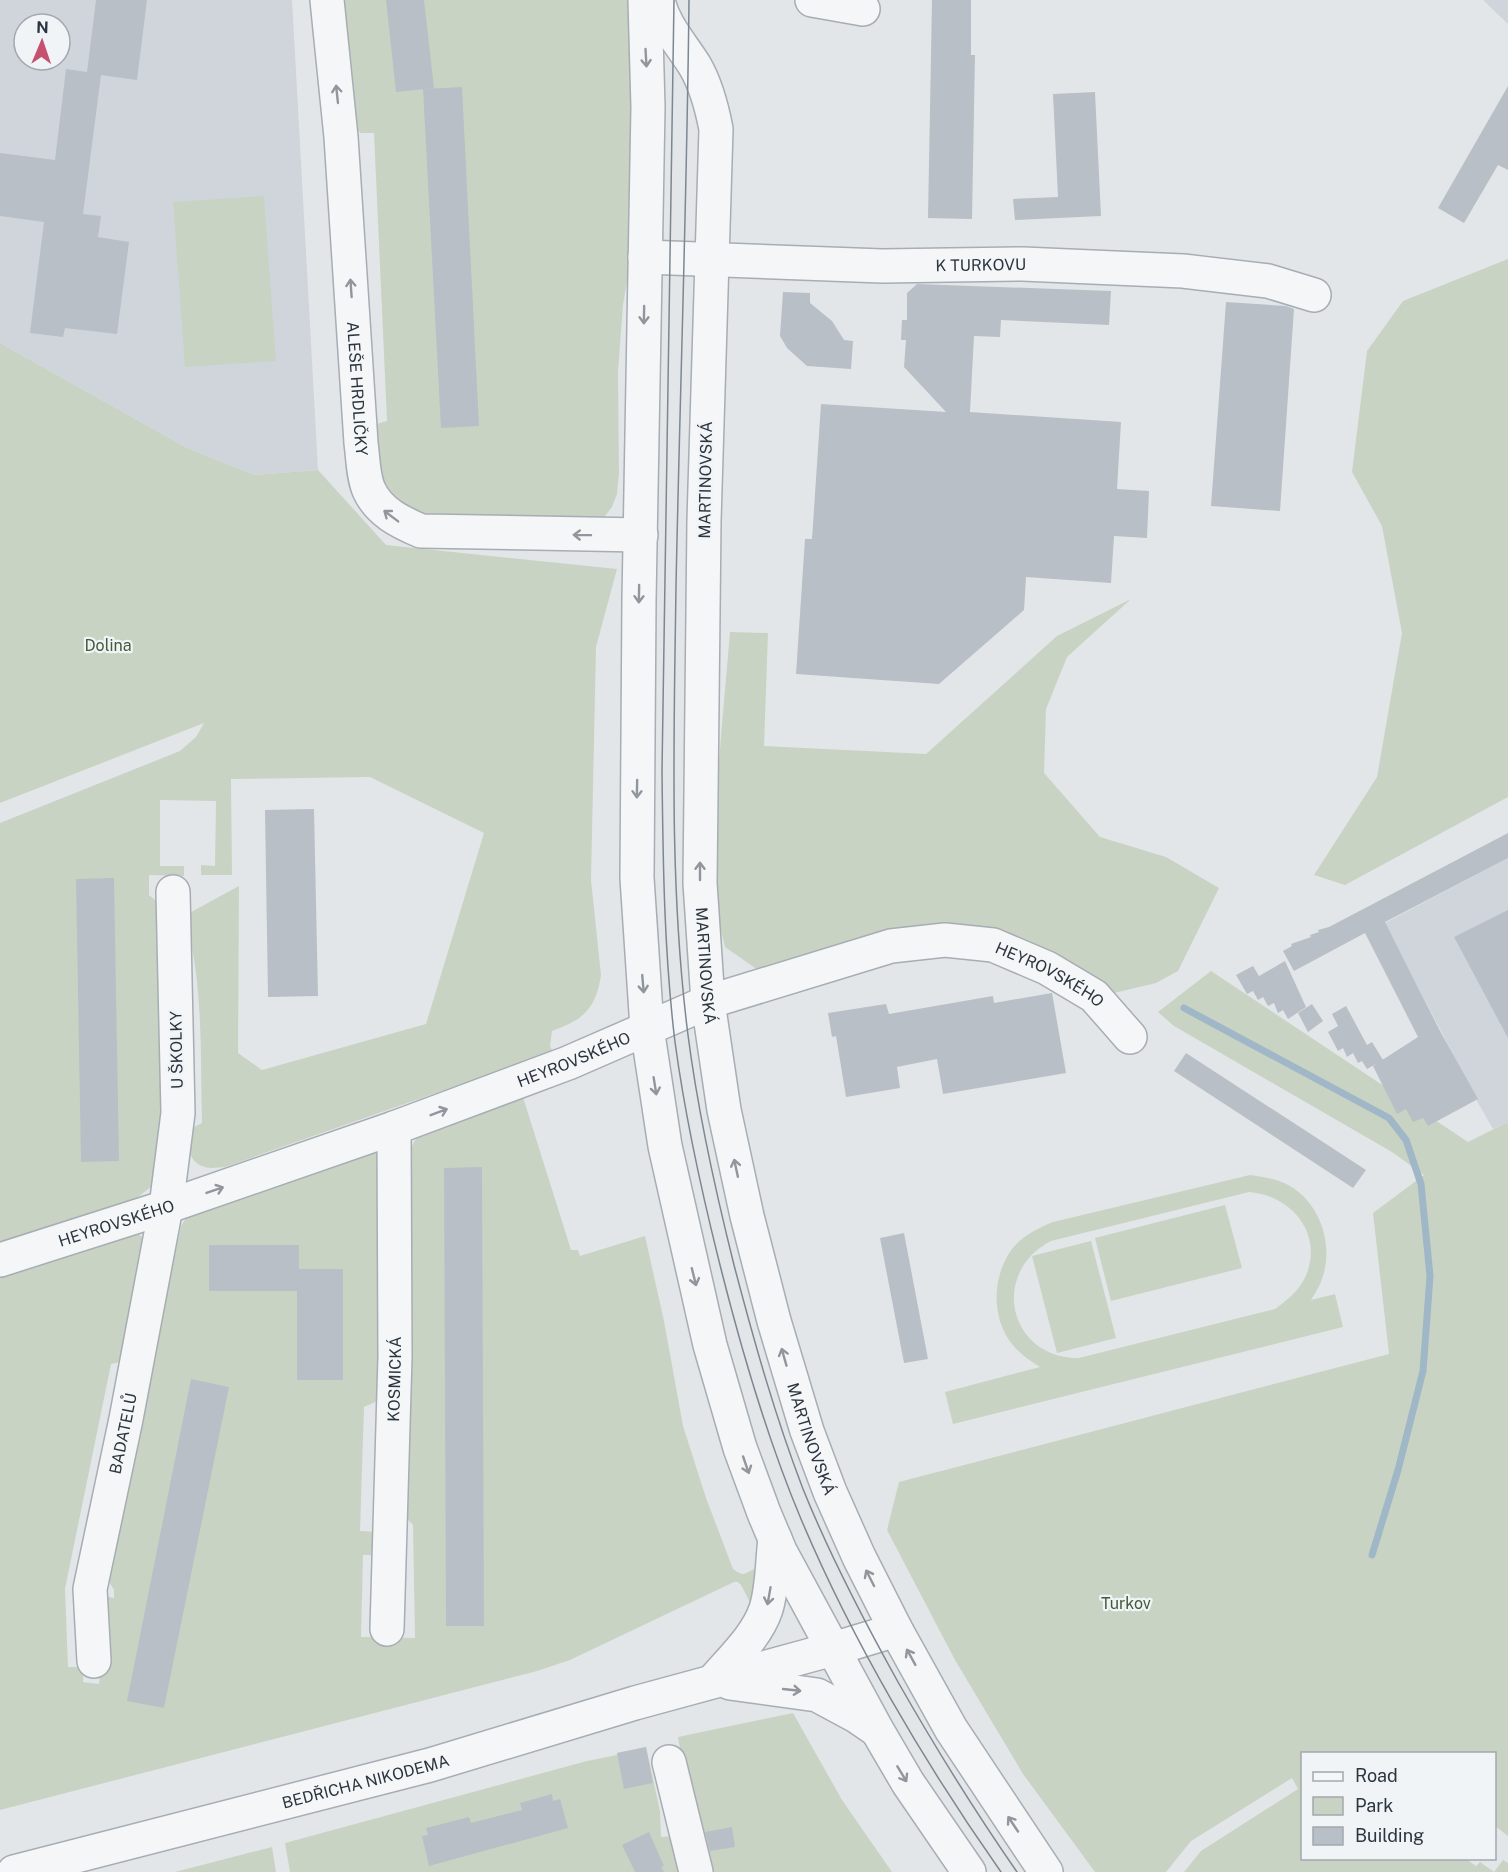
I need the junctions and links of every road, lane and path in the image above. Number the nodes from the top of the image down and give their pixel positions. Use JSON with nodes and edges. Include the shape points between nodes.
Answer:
{"nodes":[{"id":1,"x":327,"y":0,"type":"edge"},
{"id":2,"x":645,"y":0,"type":"edge"},
{"id":3,"x":658,"y":0,"type":"edge"},
{"id":4,"x":812,"y":0,"type":"edge"},
{"id":5,"x":863,"y":9,"type":"dead end"},
{"id":6,"x":645,"y":257,"type":"junction"},
{"id":7,"x":711,"y":260,"type":"junction"},
{"id":8,"x":1314,"y":295,"type":"dead end"},
{"id":9,"x":640,"y":535,"type":"junction"},
{"id":10,"x":173,"y":892,"type":"dead end"},
{"id":11,"x":708,"y":1002,"type":"junction"},
{"id":12,"x":647,"y":1028,"type":"junction"},
{"id":13,"x":1130,"y":1037,"type":"dead end"},
{"id":14,"x":394,"y":1128,"type":"junction"},
{"id":15,"x":166,"y":1207,"type":"junction"},
{"id":16,"x":0,"y":1260,"type":"edge"},
{"id":17,"x":775,"y":1538,"type":"junction"},
{"id":18,"x":387,"y":1629,"type":"dead end"},
{"id":19,"x":896,"y":1630,"type":"junction"},
{"id":20,"x":833,"y":1649,"type":"junction"},
{"id":21,"x":94,"y":1661,"type":"dead end"},
{"id":22,"x":714,"y":1680,"type":"junction"},
{"id":23,"x":877,"y":1730,"type":"junction"},
{"id":24,"x":669,"y":1762,"type":"dead end"},
{"id":25,"x":14,"y":1872,"type":"edge"},
{"id":26,"x":696,"y":1872,"type":"edge"},
{"id":27,"x":969,"y":1872,"type":"edge"},
{"id":28,"x":1046,"y":1872,"type":"edge"}],
"edges":[{"from":9,"to":1,"type":"street","name":"ALEŠE HRDLIČKY","one_way":true,"via":[[421,531],[382,509],[369,489],[361,442],[341,136]]},
{"from":2,"to":6,"type":"street","one_way":true},
{"from":3,"to":7,"type":"street","name":"MARTINOVSKÁ","via":[[666,22],[698,72],[714,117]]},
{"from":4,"to":5,"type":"street"},
{"from":6,"to":7,"type":"street","name":"K TURKOVU"},
{"from":6,"to":9,"type":"street","one_way":true},
{"from":7,"to":8,"type":"street","name":"K TURKOVU","via":[[882,266],[1023,264],[1184,271],[1268,281]]},
{"from":11,"to":7,"type":"street","name":"MARTINOVSKÁ","one_way":true,"via":[[700,852]]},
{"from":9,"to":12,"type":"street","one_way":true,"via":[[637,878]]},
{"from":10,"to":15,"type":"street","name":"U ŠKOLKY","via":[[178,1113]]},
{"from":11,"to":12,"type":"street","name":"HEYROVSKÉHO"},
{"from":11,"to":13,"type":"street","name":"HEYROVSKÉHO","via":[[891,946],[945,940],[993,945],[1047,968],[1094,996]]},
{"from":19,"to":11,"type":"street","name":"MARTINOVSKÁ","one_way":true,"via":[[830,1492],[786,1364],[737,1173]]},
{"from":14,"to":12,"type":"street","name":"HEYROVSKÉHO","one_way":true},
{"from":12,"to":17,"type":"street","one_way":true,"via":[[667,1156],[711,1345],[740,1448]]},
{"from":15,"to":14,"type":"street","name":"HEYROVSKÉHO","one_way":true},
{"from":14,"to":18,"type":"street","name":"KOSMICKÁ","via":[[395,1357]]},
{"from":15,"to":16,"type":"street","name":"HEYROVSKÉHO"},
{"from":15,"to":21,"type":"street","name":"BADATELŮ","via":[[90,1589]]},
{"from":17,"to":20,"type":"street"},
{"from":17,"to":22,"type":"street","one_way":true,"via":[[762,1619]]},
{"from":19,"to":20,"type":"street","name":"BEDŘICHA NIKODEMA"},
{"from":28,"to":19,"type":"street","name":"MARTINOVSKÁ","one_way":true,"via":[[951,1729]]},
{"from":20,"to":22,"type":"street","name":"BEDŘICHA NIKODEMA"},
{"from":20,"to":23,"type":"street"},
{"from":22,"to":23,"type":"street","name":"BEDŘICHA NIKODEMA","one_way":true,"via":[[817,1695]]},
{"from":22,"to":25,"type":"street","name":"BEDŘICHA NIKODEMA","via":[[430,1765]]},
{"from":23,"to":27,"type":"street","one_way":true,"via":[[908,1784]]},
{"from":24,"to":26,"type":"street"}]}
